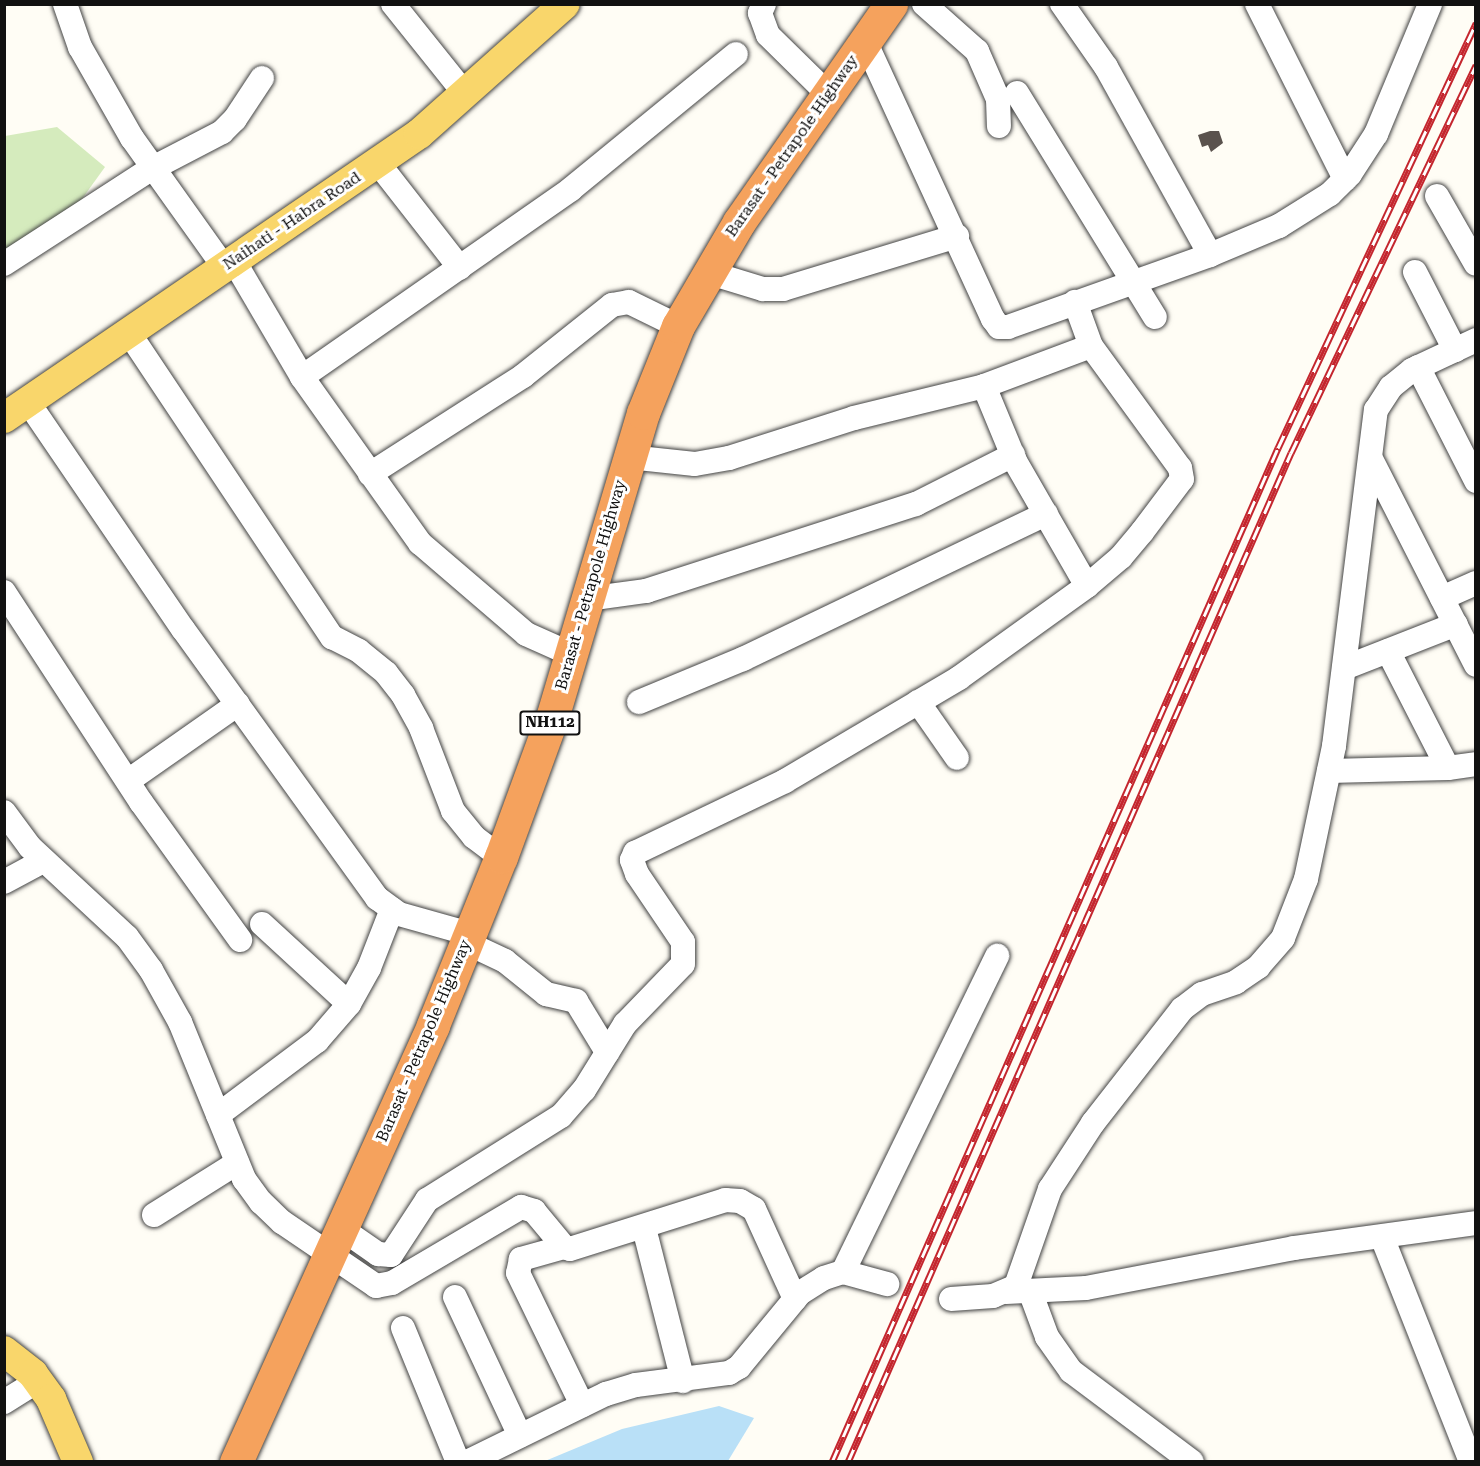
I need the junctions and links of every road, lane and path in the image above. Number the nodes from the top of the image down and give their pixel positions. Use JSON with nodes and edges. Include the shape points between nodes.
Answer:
{"nodes":[{"id":1,"x":65,"y":4,"type":"edge"},
{"id":2,"x":393,"y":4,"type":"edge"},
{"id":3,"x":565,"y":4,"type":"edge"},
{"id":4,"x":764,"y":4,"type":"edge"},
{"id":5,"x":891,"y":4,"type":"edge"},
{"id":6,"x":924,"y":4,"type":"edge"},
{"id":7,"x":1062,"y":4,"type":"edge"},
{"id":8,"x":1257,"y":4,"type":"edge"},
{"id":9,"x":1426,"y":7,"type":"edge"},
{"id":10,"x":865,"y":41,"type":"junction"},
{"id":11,"x":736,"y":54,"type":"dead end"},
{"id":12,"x":262,"y":78,"type":"dead end"},
{"id":13,"x":827,"y":93,"type":"junction"},
{"id":14,"x":1017,"y":93,"type":"dead end"},
{"id":15,"x":465,"y":94,"type":"junction"},
{"id":16,"x":999,"y":126,"type":"dead end"},
{"id":17,"x":378,"y":162,"type":"junction"},
{"id":18,"x":152,"y":169,"type":"junction"},
{"id":19,"x":1345,"y":179,"type":"junction"},
{"id":20,"x":1437,"y":196,"type":"dead end"},
{"id":21,"x":957,"y":236,"type":"junction"},
{"id":22,"x":1210,"y":255,"type":"junction"},
{"id":23,"x":4,"y":264,"type":"edge"},
{"id":24,"x":229,"y":264,"type":"junction"},
{"id":25,"x":1476,"y":264,"type":"edge"},
{"id":26,"x":460,"y":268,"type":"junction"},
{"id":27,"x":707,"y":272,"type":"junction"},
{"id":28,"x":1415,"y":272,"type":"dead end"},
{"id":29,"x":1133,"y":282,"type":"junction"},
{"id":30,"x":1074,"y":302,"type":"junction"},
{"id":31,"x":1155,"y":317,"type":"dead end"},
{"id":32,"x":678,"y":326,"type":"junction"},
{"id":33,"x":129,"y":333,"type":"junction"},
{"id":34,"x":1465,"y":345,"type":"edge"},
{"id":35,"x":1091,"y":346,"type":"junction"},
{"id":36,"x":1419,"y":367,"type":"junction"},
{"id":37,"x":302,"y":377,"type":"junction"},
{"id":38,"x":984,"y":386,"type":"junction"},
{"id":39,"x":16,"y":410,"type":"edge"},
{"id":40,"x":1013,"y":455,"type":"junction"},
{"id":41,"x":629,"y":457,"type":"junction"},
{"id":42,"x":1371,"y":459,"type":"junction"},
{"id":43,"x":370,"y":474,"type":"junction"},
{"id":44,"x":1476,"y":482,"type":"edge"},
{"id":45,"x":1046,"y":514,"type":"junction"},
{"id":46,"x":1476,"y":583,"type":"edge"},
{"id":47,"x":1087,"y":586,"type":"junction"},
{"id":48,"x":4,"y":592,"type":"edge"},
{"id":49,"x":1442,"y":598,"type":"junction"},
{"id":50,"x":587,"y":599,"type":"junction"},
{"id":51,"x":1456,"y":624,"type":"junction"},
{"id":52,"x":1388,"y":651,"type":"junction"},
{"id":53,"x":571,"y":654,"type":"junction"},
{"id":54,"x":1476,"y":665,"type":"edge"},
{"id":55,"x":1344,"y":668,"type":"junction"},
{"id":56,"x":639,"y":702,"type":"dead end"},
{"id":57,"x":918,"y":702,"type":"junction"},
{"id":58,"x":238,"y":704,"type":"junction"},
{"id":59,"x":957,"y":758,"type":"dead end"},
{"id":60,"x":1476,"y":764,"type":"edge"},
{"id":61,"x":1448,"y":768,"type":"junction"},
{"id":62,"x":1329,"y":771,"type":"junction"},
{"id":63,"x":128,"y":781,"type":"junction"},
{"id":64,"x":4,"y":812,"type":"edge"},
{"id":65,"x":501,"y":856,"type":"junction"},
{"id":66,"x":43,"y":861,"type":"junction"},
{"id":67,"x":4,"y":882,"type":"edge"},
{"id":68,"x":392,"y":909,"type":"junction"},
{"id":69,"x":262,"y":924,"type":"dead end"},
{"id":70,"x":469,"y":938,"type":"junction"},
{"id":71,"x":240,"y":940,"type":"dead end"},
{"id":72,"x":997,"y":956,"type":"dead end"},
{"id":73,"x":349,"y":1004,"type":"junction"},
{"id":74,"x":607,"y":1052,"type":"junction"},
{"id":75,"x":218,"y":1114,"type":"junction"},
{"id":76,"x":237,"y":1163,"type":"junction"},
{"id":77,"x":154,"y":1215,"type":"dead end"},
{"id":78,"x":1476,"y":1223,"type":"edge"},
{"id":79,"x":644,"y":1228,"type":"junction"},
{"id":80,"x":1382,"y":1237,"type":"junction"},
{"id":81,"x":336,"y":1241,"type":"junction"},
{"id":82,"x":564,"y":1247,"type":"junction"},
{"id":83,"x":843,"y":1272,"type":"junction"},
{"id":84,"x":887,"y":1284,"type":"dead end"},
{"id":85,"x":1030,"y":1291,"type":"junction"},
{"id":86,"x":1006,"y":1292,"type":"junction"},
{"id":87,"x":454,"y":1297,"type":"dead end"},
{"id":88,"x":795,"y":1299,"type":"junction"},
{"id":89,"x":951,"y":1299,"type":"dead end"},
{"id":90,"x":403,"y":1328,"type":"dead end"},
{"id":91,"x":4,"y":1352,"type":"edge"},
{"id":92,"x":38,"y":1381,"type":"junction"},
{"id":93,"x":683,"y":1381,"type":"junction"},
{"id":94,"x":4,"y":1402,"type":"edge"},
{"id":95,"x":582,"y":1406,"type":"junction"},
{"id":96,"x":520,"y":1436,"type":"junction"},
{"id":97,"x":1470,"y":1459,"type":"edge"},
{"id":98,"x":78,"y":1461,"type":"edge"},
{"id":99,"x":236,"y":1461,"type":"edge"},
{"id":100,"x":458,"y":1461,"type":"edge"},
{"id":101,"x":467,"y":1461,"type":"edge"},
{"id":102,"x":1192,"y":1461,"type":"edge"}],
"edges":[{"from":1,"to":18,"type":"street","via":[[80,47]]},
{"from":2,"to":15,"type":"street"},
{"from":3,"to":15,"type":"main road","name":"Naihati - Habra Road"},
{"from":4,"to":13,"type":"street","via":[[760,13],[768,35]]},
{"from":5,"to":10,"type":"highway","name":"Barasat - Petrapole Highway","number":"NH112"},
{"from":6,"to":16,"type":"street","via":[[977,51],[998,99]]},
{"from":7,"to":22,"type":"street","via":[[1106,67]]},
{"from":8,"to":19,"type":"street"},
{"from":9,"to":19,"type":"street","via":[[1376,134]]},
{"from":10,"to":13,"type":"highway","name":"Barasat - Petrapole Highway","number":"NH112"},
{"from":10,"to":21,"type":"street"},
{"from":11,"to":26,"type":"street","via":[[571,189]]},
{"from":12,"to":18,"type":"street","via":[[222,132]]},
{"from":13,"to":27,"type":"highway","name":"Barasat - Petrapole Highway","number":"NH112"},
{"from":14,"to":29,"type":"street"},
{"from":15,"to":17,"type":"main road","name":"Naihati - Habra Road","via":[[419,134]]},
{"from":17,"to":24,"type":"main road","name":"Naihati - Habra Road"},
{"from":17,"to":26,"type":"street"},
{"from":18,"to":23,"type":"street"},
{"from":18,"to":24,"type":"street"},
{"from":19,"to":22,"type":"street","via":[[1330,194],[1279,226]]},
{"from":20,"to":25,"type":"street"},
{"from":21,"to":27,"type":"street","via":[[783,289],[763,289]]},
{"from":21,"to":30,"type":"street","via":[[999,327]]},
{"from":22,"to":29,"type":"street"},
{"from":24,"to":33,"type":"main road","name":"Naihati - Habra Road"},
{"from":24,"to":37,"type":"street"},
{"from":26,"to":37,"type":"street"},
{"from":27,"to":32,"type":"highway","name":"Barasat - Petrapole Highway","number":"NH112"},
{"from":28,"to":34,"type":"street"},
{"from":29,"to":30,"type":"street"},
{"from":29,"to":31,"type":"street"},
{"from":30,"to":35,"type":"street"},
{"from":32,"to":41,"type":"highway","name":"Barasat - Petrapole Highway","number":"NH112"},
{"from":32,"to":43,"type":"street","via":[[629,302],[612,304],[523,375]]},
{"from":33,"to":39,"type":"main road","name":"Naihati - Habra Road"},
{"from":33,"to":65,"type":"street","via":[[332,637],[360,651],[386,673],[403,695],[422,728],[453,811],[474,837]]},
{"from":34,"to":36,"type":"street"},
{"from":35,"to":38,"type":"street"},
{"from":35,"to":47,"type":"street","via":[[1146,426],[1176,461],[1182,479],[1121,557]]},
{"from":36,"to":42,"type":"street","via":[[1391,387],[1376,410]]},
{"from":36,"to":44,"type":"street"},
{"from":37,"to":43,"type":"street"},
{"from":38,"to":40,"type":"street"},
{"from":38,"to":41,"type":"street","via":[[854,418],[729,458],[695,464]]},
{"from":39,"to":58,"type":"street"},
{"from":40,"to":45,"type":"street"},
{"from":40,"to":50,"type":"street","via":[[916,504],[646,591]]},
{"from":41,"to":50,"type":"highway","name":"Barasat - Petrapole Highway","number":"NH112"},
{"from":42,"to":49,"type":"street"},
{"from":42,"to":55,"type":"street"},
{"from":43,"to":53,"type":"street","via":[[420,543],[526,634]]},
{"from":45,"to":47,"type":"street"},
{"from":45,"to":56,"type":"street","via":[[743,659]]},
{"from":46,"to":49,"type":"street"},
{"from":47,"to":57,"type":"street","via":[[959,678]]},
{"from":48,"to":63,"type":"street"},
{"from":49,"to":51,"type":"street"},
{"from":50,"to":53,"type":"highway","name":"Barasat - Petrapole Highway","number":"NH112"},
{"from":51,"to":52,"type":"street"},
{"from":51,"to":54,"type":"street"},
{"from":52,"to":55,"type":"street"},
{"from":52,"to":61,"type":"street"},
{"from":53,"to":65,"type":"highway","name":"Barasat - Petrapole Highway","number":"NH112"},
{"from":55,"to":62,"type":"street"},
{"from":57,"to":59,"type":"street"},
{"from":57,"to":74,"type":"street","via":[[785,781],[635,853],[632,861],[637,874],[686,951],[683,964],[625,1024]]},
{"from":58,"to":63,"type":"street"},
{"from":58,"to":68,"type":"street","via":[[371,890]]},
{"from":60,"to":61,"type":"street"},
{"from":61,"to":62,"type":"street"},
{"from":62,"to":86,"type":"street","via":[[1305,879],[1283,938],[1258,967],[1236,982],[1202,993],[1182,1009],[1093,1123],[1050,1189],[1021,1275],[1016,1286]]},
{"from":63,"to":71,"type":"street"},
{"from":64,"to":66,"type":"street"},
{"from":65,"to":70,"type":"highway","name":"Barasat - Petrapole Highway","number":"NH112"},
{"from":66,"to":67,"type":"street"},
{"from":66,"to":75,"type":"street","via":[[127,937],[152,970],[180,1023]]},
{"from":68,"to":70,"type":"street"},
{"from":68,"to":73,"type":"street","via":[[369,968]]},
{"from":69,"to":73,"type":"street"},
{"from":70,"to":74,"type":"street","via":[[546,994],[576,1000]]},
{"from":70,"to":81,"type":"highway","name":"Barasat - Petrapole Highway","number":"NH112"},
{"from":72,"to":83,"type":"street"},
{"from":73,"to":75,"type":"street","via":[[317,1041]]},
{"from":74,"to":81,"type":"street","via":[[584,1090],[561,1116],[427,1200],[391,1255]]},
{"from":75,"to":76,"type":"street"},
{"from":76,"to":77,"type":"street"},
{"from":76,"to":81,"type":"street","via":[[261,1202],[282,1222]]},
{"from":78,"to":80,"type":"street"},
{"from":79,"to":82,"type":"street","via":[[577,1249]]},
{"from":79,"to":88,"type":"street","via":[[705,1204],[740,1201],[754,1209]]},
{"from":79,"to":93,"type":"street"},
{"from":80,"to":85,"type":"street","via":[[1294,1248],[1086,1288]]},
{"from":80,"to":97,"type":"street"},
{"from":81,"to":82,"type":"street","via":[[376,1286],[392,1283],[521,1208],[534,1211]]},
{"from":81,"to":99,"type":"highway","name":"Barasat - Petrapole Highway","number":"NH112"},
{"from":82,"to":95,"type":"street","via":[[521,1259],[518,1273]]},
{"from":83,"to":84,"type":"street"},
{"from":83,"to":88,"type":"street","via":[[824,1278]]},
{"from":85,"to":86,"type":"street"},
{"from":85,"to":102,"type":"street","via":[[1047,1337],[1071,1371]]},
{"from":86,"to":89,"type":"street"},
{"from":87,"to":96,"type":"street"},
{"from":88,"to":93,"type":"street","via":[[739,1367],[715,1377]]},
{"from":90,"to":100,"type":"street"},
{"from":91,"to":92,"type":"main road"},
{"from":92,"to":94,"type":"street"},
{"from":92,"to":98,"type":"main road","via":[[62,1416]]},
{"from":93,"to":95,"type":"street","via":[[636,1385]]},
{"from":95,"to":96,"type":"street"},
{"from":96,"to":101,"type":"street"}]}
